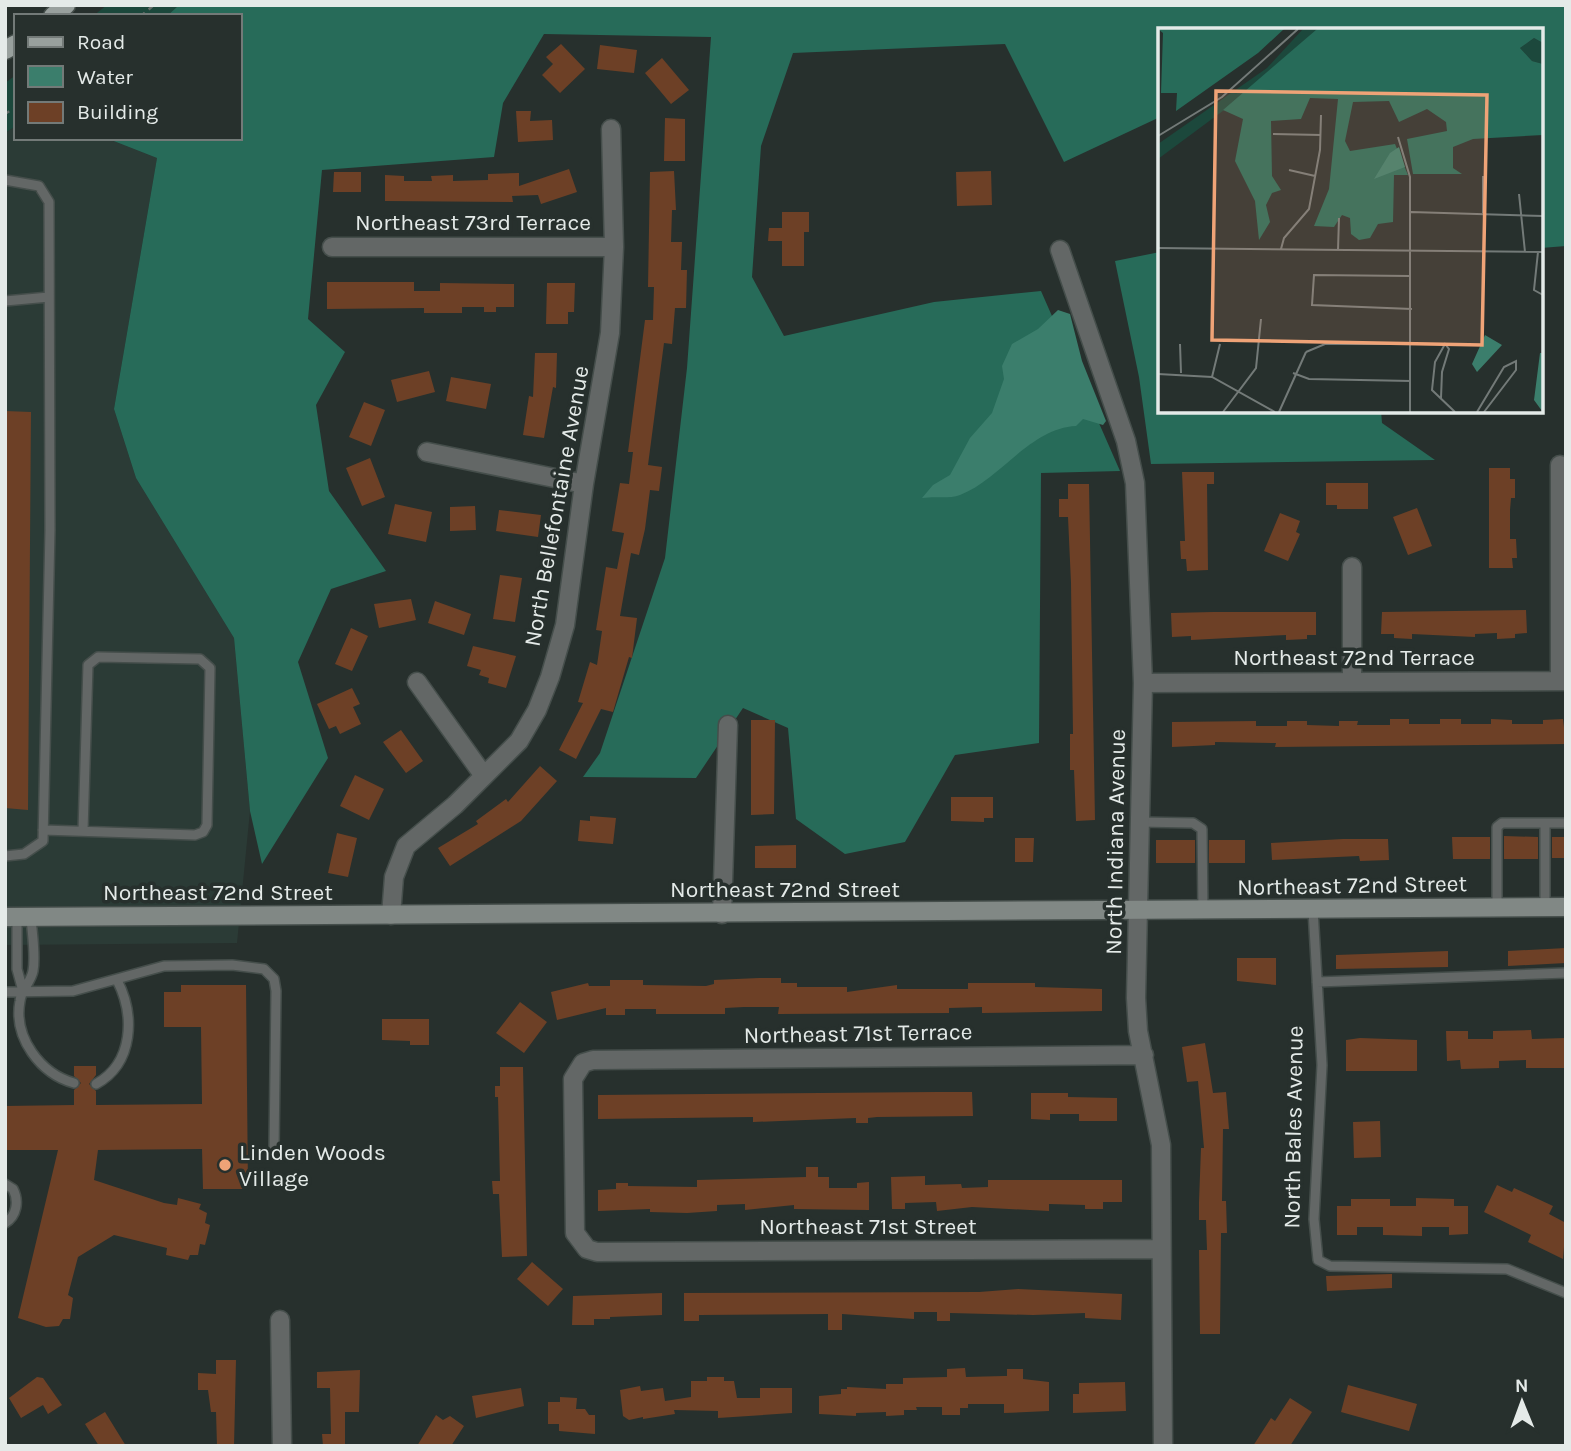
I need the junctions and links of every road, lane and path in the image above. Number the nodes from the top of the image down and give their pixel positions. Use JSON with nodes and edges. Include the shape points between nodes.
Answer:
{"nodes":[{"id":1,"x":611,"y":130,"type":"dead end"},
{"id":2,"x":5,"y":180,"type":"edge"},
{"id":3,"x":332,"y":247,"type":"dead end"},
{"id":4,"x":614,"y":247,"type":"junction"},
{"id":5,"x":1060,"y":250,"type":"dead end"},
{"id":6,"x":49,"y":297,"type":"junction"},
{"id":7,"x":5,"y":301,"type":"edge"},
{"id":8,"x":428,"y":452,"type":"dead end"},
{"id":9,"x":1560,"y":465,"type":"dead end"},
{"id":10,"x":584,"y":484,"type":"junction"},
{"id":11,"x":1352,"y":567,"type":"dead end"},
{"id":12,"x":1563,"y":681,"type":"edge"},
{"id":13,"x":417,"y":682,"type":"dead end"},
{"id":14,"x":1352,"y":682,"type":"junction"},
{"id":15,"x":1143,"y":683,"type":"junction"},
{"id":16,"x":728,"y":724,"type":"dead end"},
{"id":17,"x":484,"y":776,"type":"junction"},
{"id":18,"x":1140,"y":822,"type":"junction"},
{"id":19,"x":1545,"y":823,"type":"junction"},
{"id":20,"x":1566,"y":823,"type":"edge"},
{"id":21,"x":43,"y":830,"type":"junction"},
{"id":22,"x":83,"y":831,"type":"junction"},
{"id":23,"x":5,"y":856,"type":"edge"},
{"id":24,"x":1545,"y":907,"type":"junction"},
{"id":25,"x":1566,"y":907,"type":"edge"},
{"id":26,"x":1497,"y":908,"type":"junction"},
{"id":27,"x":1313,"y":910,"type":"junction"},
{"id":28,"x":1138,"y":911,"type":"junction"},
{"id":29,"x":1203,"y":911,"type":"junction"},
{"id":30,"x":722,"y":914,"type":"junction"},
{"id":31,"x":391,"y":915,"type":"junction"},
{"id":32,"x":18,"y":917,"type":"edge"},
{"id":33,"x":1566,"y":973,"type":"edge"},
{"id":34,"x":117,"y":980,"type":"junction"},
{"id":35,"x":1317,"y":982,"type":"junction"},
{"id":36,"x":23,"y":991,"type":"junction"},
{"id":37,"x":5,"y":992,"type":"edge"},
{"id":38,"x":1144,"y":1055,"type":"junction"},
{"id":39,"x":74,"y":1083,"type":"dead end"},
{"id":40,"x":96,"y":1084,"type":"dead end"},
{"id":41,"x":274,"y":1150,"type":"dead end"},
{"id":42,"x":5,"y":1184,"type":"edge"},
{"id":43,"x":5,"y":1223,"type":"edge"},
{"id":44,"x":579,"y":1241,"type":"joint"},
{"id":45,"x":1161,"y":1249,"type":"junction"},
{"id":46,"x":1566,"y":1293,"type":"edge"},
{"id":47,"x":280,"y":1320,"type":"dead end"},
{"id":48,"x":282,"y":1446,"type":"edge"},
{"id":49,"x":1163,"y":1446,"type":"edge"}],
"edges":[{"from":1,"to":4,"type":"street","name":"North Bellefontaine Avenue"},
{"from":2,"to":6,"type":"lane","via":[[39,186],[49,202]]},
{"from":3,"to":4,"type":"street","name":"Northeast 73rd Terrace"},
{"from":4,"to":10,"type":"street","name":"North Bellefontaine Avenue","via":[[610,333]]},
{"from":5,"to":15,"type":"street","name":"North Indiana Avenue","via":[[1126,441],[1135,483]]},
{"from":6,"to":7,"type":"lane"},
{"from":6,"to":21,"type":"lane","via":[[50,530]]},
{"from":8,"to":10,"type":"street"},
{"from":9,"to":12,"type":"street"},
{"from":10,"to":17,"type":"street","name":"North Bellefontaine Avenue","via":[[565,625],[550,677],[519,741]]},
{"from":11,"to":14,"type":"street"},
{"from":12,"to":14,"type":"street","name":"Northeast 72nd Terrace"},
{"from":13,"to":17,"type":"street"},
{"from":14,"to":15,"type":"street","name":"Northeast 72nd Terrace"},
{"from":15,"to":18,"type":"street","name":"North Indiana Avenue"},
{"from":16,"to":30,"type":"street"},
{"from":17,"to":31,"type":"street","name":"North Bellefontaine Avenue","via":[[406,846],[394,877]]},
{"from":18,"to":28,"type":"street","name":"North Indiana Avenue"},
{"from":18,"to":29,"type":"lane","via":[[1193,824],[1202,829]]},
{"from":19,"to":20,"type":"lane"},
{"from":19,"to":24,"type":"lane"},
{"from":19,"to":26,"type":"lane","via":[[1502,823],[1497,827]]},
{"from":21,"to":22,"type":"lane"},
{"from":21,"to":23,"type":"lane","via":[[43,841],[24,854]]},
{"from":22,"to":22,"type":"lane","via":[[203,832],[207,825],[207,662],[98,657],[88,665]]},
{"from":24,"to":25,"type":"main road","name":"Northeast 72nd Street"},
{"from":24,"to":26,"type":"main road","name":"Northeast 72nd Street"},
{"from":26,"to":27,"type":"main road","name":"Northeast 72nd Street"},
{"from":27,"to":29,"type":"main road","name":"Northeast 72nd Street"},
{"from":27,"to":35,"type":"lane","name":"North Bales Avenue"},
{"from":28,"to":29,"type":"main road","name":"Northeast 72nd Street"},
{"from":28,"to":30,"type":"main road","name":"Northeast 72nd Street"},
{"from":28,"to":38,"type":"street","name":"North Indiana Avenue","via":[[1136,998]]},
{"from":30,"to":31,"type":"main road","name":"Northeast 72nd Street"},
{"from":31,"to":32,"type":"main road","name":"Northeast 72nd Street"},
{"from":32,"to":36,"type":"lane","via":[[17,970]]},
{"from":32,"to":36,"type":"lane","via":[[33,970]]},
{"from":33,"to":35,"type":"lane"},
{"from":34,"to":36,"type":"lane","via":[[73,991]]},
{"from":34,"to":40,"type":"lane","via":[[127,1003],[125,1050],[116,1070]]},
{"from":34,"to":41,"type":"lane","via":[[164,966],[232,965],[264,969],[274,979]]},
{"from":35,"to":46,"type":"lane","name":"North Bales Avenue","via":[[1322,1065],[1314,1219],[1318,1260],[1330,1266],[1507,1269]]},
{"from":36,"to":37,"type":"lane"},
{"from":36,"to":39,"type":"lane","via":[[19,1002],[23,1030],[39,1064],[58,1079]]},
{"from":38,"to":44,"type":"street","name":"Northeast 71st Terrace","via":[[583,1063],[573,1079]]},
{"from":38,"to":45,"type":"street","name":"North Indiana Avenue","via":[[1161,1145]]},
{"from":42,"to":43,"type":"lane","via":[[13,1189],[17,1201],[13,1217]]},
{"from":44,"to":45,"type":"street","name":"Northeast 71st Street","via":[[597,1252]]},
{"from":45,"to":49,"type":"street","name":"North Indiana Avenue"},
{"from":47,"to":48,"type":"street"}]}
